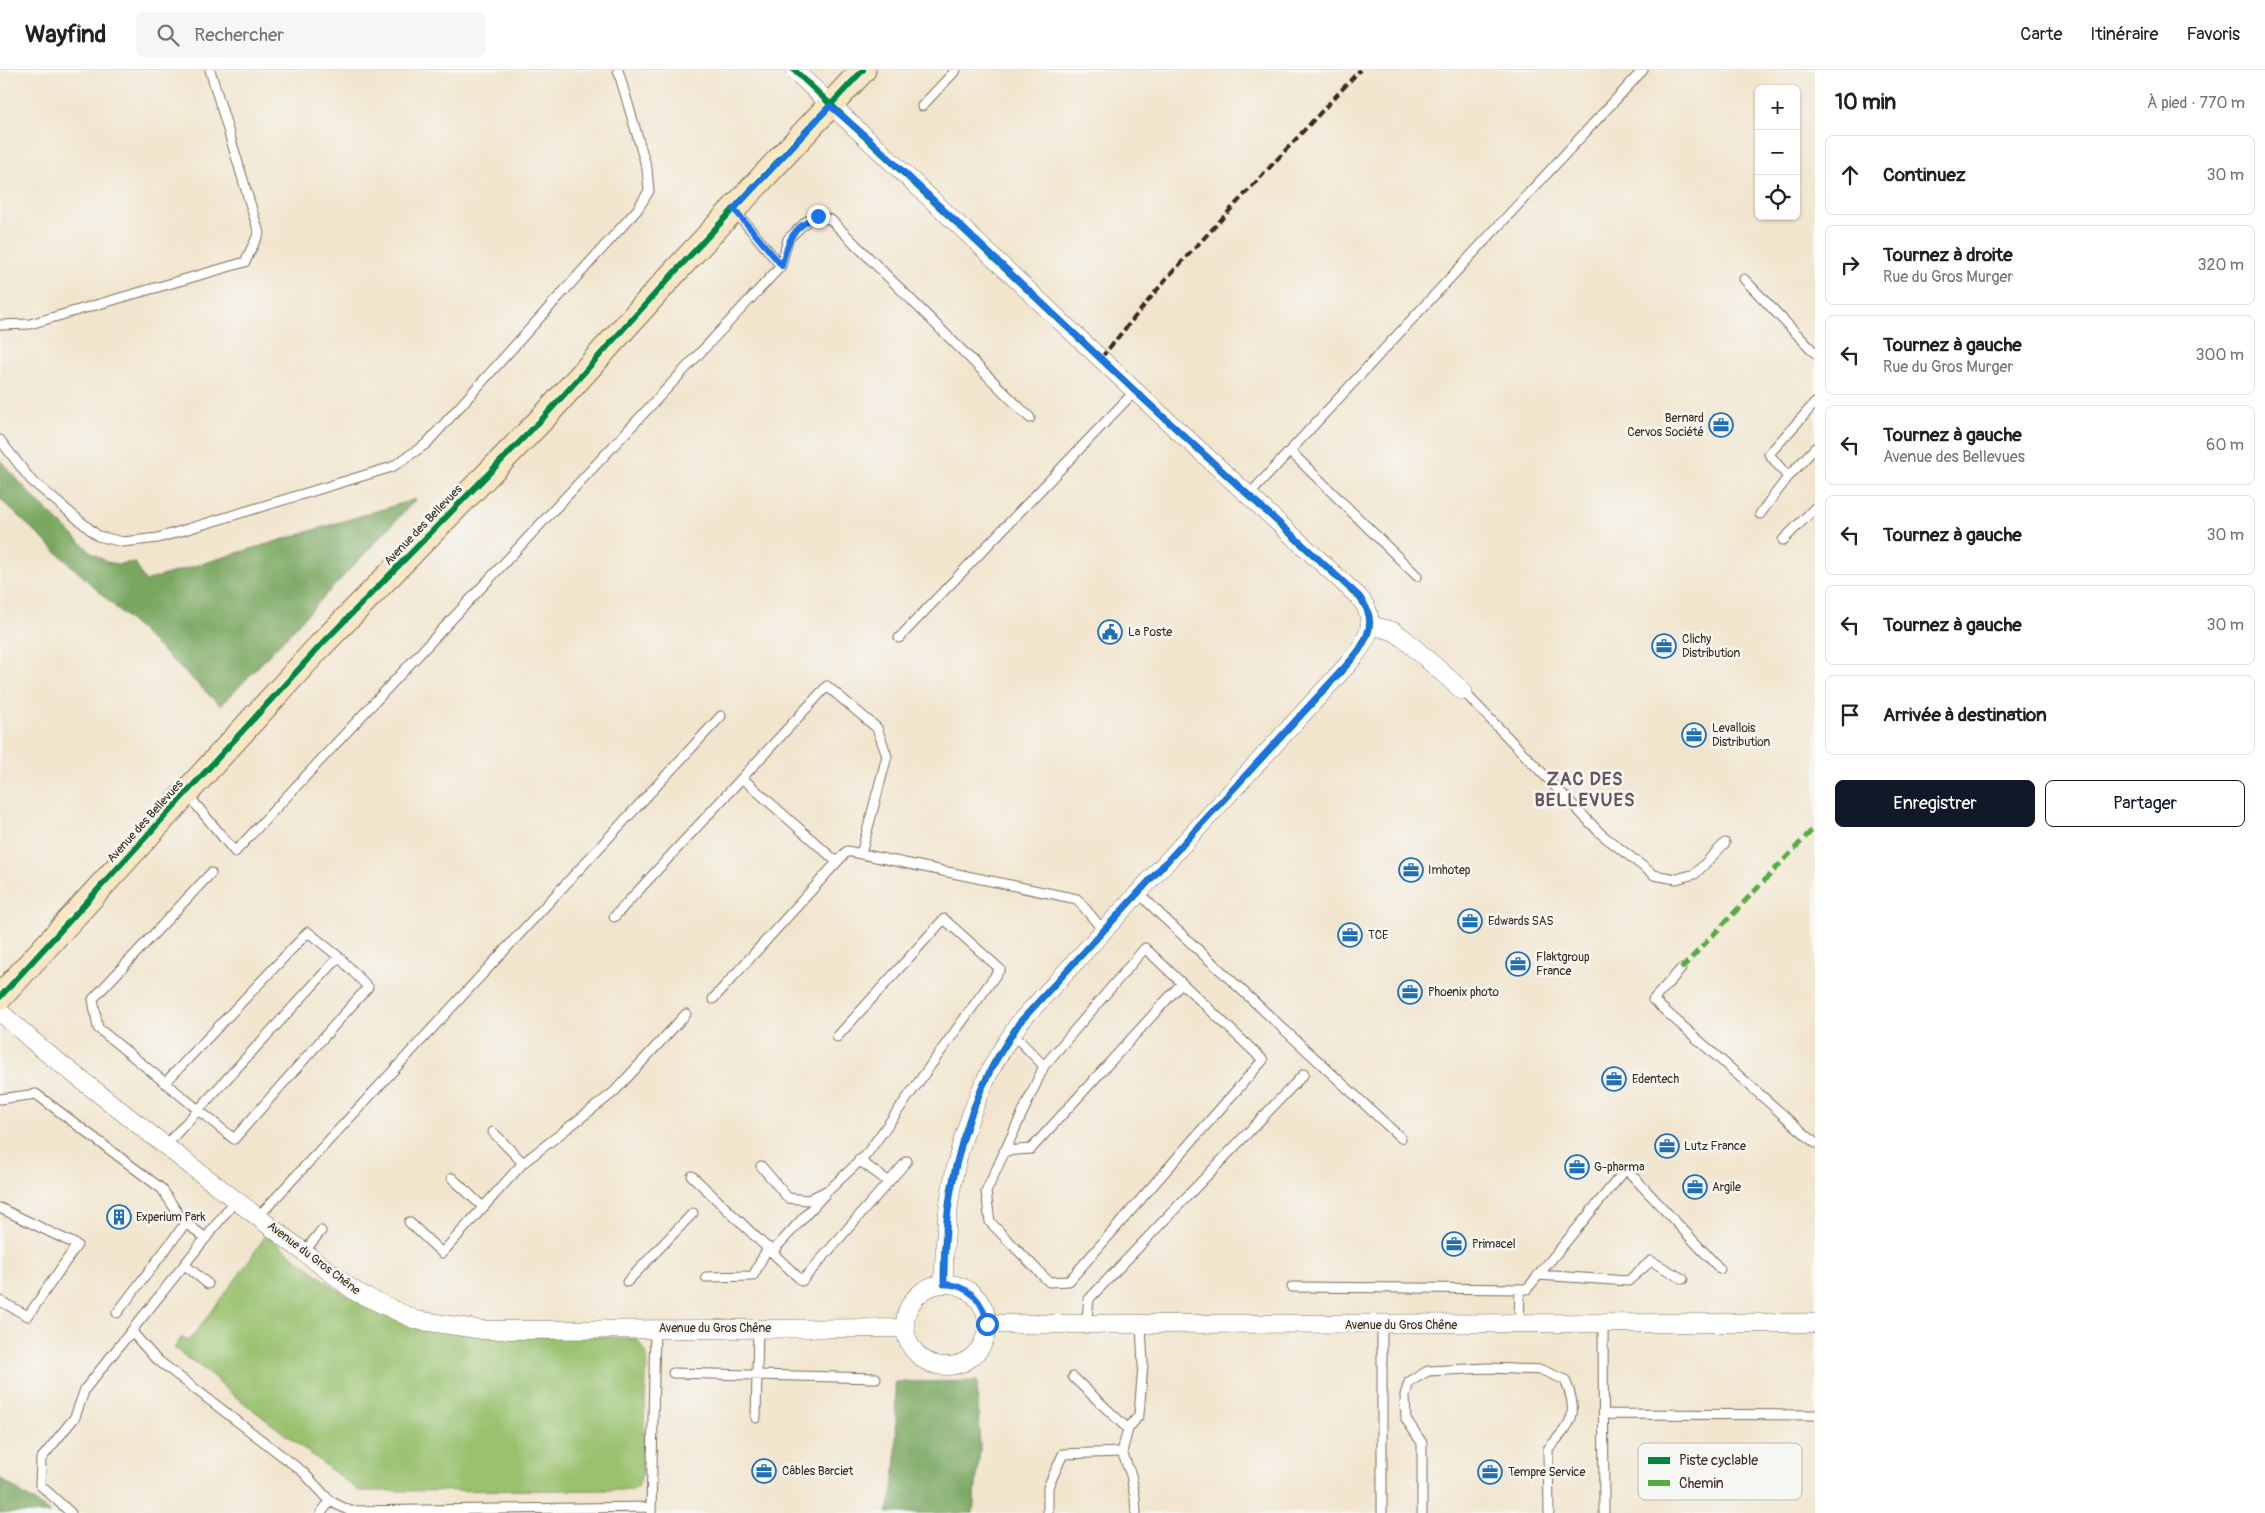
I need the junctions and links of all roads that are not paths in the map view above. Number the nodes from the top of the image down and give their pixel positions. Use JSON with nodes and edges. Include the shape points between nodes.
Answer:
{"nodes":[{"id":1,"x":210,"y":70,"type":"edge"},
{"id":2,"x":618,"y":70,"type":"edge"},
{"id":3,"x":794,"y":70,"type":"edge"},
{"id":4,"x":863,"y":70,"type":"edge"},
{"id":5,"x":956,"y":70,"type":"edge"},
{"id":6,"x":1643,"y":70,"type":"edge"},
{"id":7,"x":830,"y":106,"type":"junction"},
{"id":8,"x":922,"y":106,"type":"dead end"},
{"id":9,"x":734,"y":209,"type":"junction"},
{"id":10,"x":782,"y":266,"type":"junction"},
{"id":11,"x":1744,"y":279,"type":"dead end"},
{"id":12,"x":0,"y":325,"type":"edge"},
{"id":13,"x":1815,"y":353,"type":"edge"},
{"id":14,"x":1135,"y":391,"type":"junction"},
{"id":15,"x":1815,"y":403,"type":"edge"},
{"id":16,"x":1030,"y":418,"type":"dead end"},
{"id":17,"x":0,"y":440,"type":"edge"},
{"id":18,"x":1815,"y":448,"type":"edge"},
{"id":19,"x":1290,"y":451,"type":"junction"},
{"id":20,"x":1788,"y":477,"type":"junction"},
{"id":21,"x":1249,"y":495,"type":"junction"},
{"id":22,"x":1815,"y":508,"type":"edge"},
{"id":23,"x":1760,"y":514,"type":"dead end"},
{"id":24,"x":1784,"y":540,"type":"dead end"},
{"id":25,"x":1417,"y":576,"type":"dead end"},
{"id":26,"x":1370,"y":625,"type":"junction"},
{"id":27,"x":899,"y":638,"type":"dead end"},
{"id":28,"x":1463,"y":691,"type":"joint"},
{"id":29,"x":721,"y":716,"type":"dead end"},
{"id":30,"x":742,"y":778,"type":"junction"},
{"id":31,"x":186,"y":792,"type":"junction"},
{"id":32,"x":1725,"y":843,"type":"dead end"},
{"id":33,"x":861,"y":854,"type":"junction"},
{"id":34,"x":837,"y":862,"type":"junction"},
{"id":35,"x":211,"y":873,"type":"dead end"},
{"id":36,"x":1138,"y":892,"type":"junction"},
{"id":37,"x":614,"y":917,"type":"dead end"},
{"id":38,"x":1103,"y":930,"type":"junction"},
{"id":39,"x":339,"y":957,"type":"junction"},
{"id":40,"x":1681,"y":969,"type":"dead end"},
{"id":41,"x":1182,"y":983,"type":"junction"},
{"id":42,"x":0,"y":997,"type":"edge"},
{"id":43,"x":713,"y":999,"type":"dead end"},
{"id":44,"x":0,"y":1012,"type":"edge"},
{"id":45,"x":686,"y":1014,"type":"dead end"},
{"id":46,"x":1013,"y":1034,"type":"junction"},
{"id":47,"x":837,"y":1037,"type":"dead end"},
{"id":48,"x":1044,"y":1066,"type":"junction"},
{"id":49,"x":1304,"y":1074,"type":"dead end"},
{"id":50,"x":165,"y":1083,"type":"junction"},
{"id":51,"x":0,"y":1099,"type":"edge"},
{"id":52,"x":198,"y":1110,"type":"junction"},
{"id":53,"x":493,"y":1132,"type":"dead end"},
{"id":54,"x":1401,"y":1138,"type":"dead end"},
{"id":55,"x":1815,"y":1143,"type":"edge"},
{"id":56,"x":165,"y":1146,"type":"junction"},
{"id":57,"x":1004,"y":1151,"type":"junction"},
{"id":58,"x":859,"y":1160,"type":"junction"},
{"id":59,"x":907,"y":1161,"type":"dead end"},
{"id":60,"x":523,"y":1163,"type":"junction"},
{"id":61,"x":761,"y":1166,"type":"dead end"},
{"id":62,"x":692,"y":1176,"type":"dead end"},
{"id":63,"x":452,"y":1178,"type":"dead end"},
{"id":64,"x":889,"y":1182,"type":"junction"},
{"id":65,"x":830,"y":1189,"type":"junction"},
{"id":66,"x":236,"y":1200,"type":"junction"},
{"id":67,"x":482,"y":1207,"type":"junction"},
{"id":68,"x":0,"y":1208,"type":"edge"},
{"id":69,"x":693,"y":1213,"type":"dead end"},
{"id":70,"x":258,"y":1217,"type":"junction"},
{"id":71,"x":409,"y":1222,"type":"dead end"},
{"id":72,"x":186,"y":1224,"type":"junction"},
{"id":73,"x":321,"y":1231,"type":"dead end"},
{"id":74,"x":206,"y":1238,"type":"junction"},
{"id":75,"x":770,"y":1249,"type":"junction"},
{"id":76,"x":304,"y":1252,"type":"junction"},
{"id":77,"x":185,"y":1265,"type":"junction"},
{"id":78,"x":1720,"y":1269,"type":"dead end"},
{"id":79,"x":1538,"y":1276,"type":"junction"},
{"id":80,"x":706,"y":1277,"type":"dead end"},
{"id":81,"x":1683,"y":1278,"type":"dead end"},
{"id":82,"x":627,"y":1282,"type":"dead end"},
{"id":83,"x":208,"y":1284,"type":"dead end"},
{"id":84,"x":944,"y":1284,"type":"junction"},
{"id":85,"x":1292,"y":1287,"type":"dead end"},
{"id":86,"x":1520,"y":1289,"type":"junction"},
{"id":87,"x":0,"y":1301,"type":"edge"},
{"id":88,"x":117,"y":1313,"type":"dead end"},
{"id":89,"x":1815,"y":1323,"type":"edge"},
{"id":90,"x":987,"y":1324,"type":"junction"},
{"id":91,"x":1519,"y":1324,"type":"junction"},
{"id":92,"x":1603,"y":1324,"type":"junction"},
{"id":93,"x":1086,"y":1325,"type":"junction"},
{"id":94,"x":1141,"y":1325,"type":"junction"},
{"id":95,"x":1382,"y":1325,"type":"junction"},
{"id":96,"x":655,"y":1328,"type":"junction"},
{"id":97,"x":758,"y":1328,"type":"junction"},
{"id":98,"x":904,"y":1328,"type":"junction"},
{"id":99,"x":132,"y":1332,"type":"junction"},
{"id":100,"x":673,"y":1373,"type":"dead end"},
{"id":101,"x":757,"y":1375,"type":"junction"},
{"id":102,"x":1072,"y":1377,"type":"dead end"},
{"id":103,"x":876,"y":1378,"type":"dead end"},
{"id":104,"x":1604,"y":1414,"type":"junction"},
{"id":105,"x":1815,"y":1415,"type":"edge"},
{"id":106,"x":756,"y":1418,"type":"dead end"},
{"id":107,"x":1128,"y":1429,"type":"junction"},
{"id":108,"x":1122,"y":1452,"type":"junction"},
{"id":109,"x":330,"y":1501,"type":"junction"},
{"id":110,"x":651,"y":1510,"type":"edge"},
{"id":111,"x":71,"y":1513,"type":"edge"},
{"id":112,"x":321,"y":1513,"type":"edge"},
{"id":113,"x":1048,"y":1513,"type":"edge"},
{"id":114,"x":1136,"y":1513,"type":"edge"},
{"id":115,"x":1382,"y":1513,"type":"edge"},
{"id":116,"x":1422,"y":1513,"type":"edge"},
{"id":117,"x":1549,"y":1513,"type":"edge"},
{"id":118,"x":1604,"y":1513,"type":"edge"}],
"edges":[{"from":1,"to":12,"type":"lane","via":[[259,233],[245,262],[30,324]]},
{"from":2,"to":17,"type":"lane","via":[[647,169],[649,191],[638,210],[426,444],[392,467],[158,538],[123,542],[98,536],[31,480]]},
{"from":3,"to":7,"type":"street"},
{"from":4,"to":7,"type":"street","name":"Avenue des Bellevues"},
{"from":5,"to":8,"type":"lane"},
{"from":6,"to":19,"type":"lane"},
{"from":7,"to":9,"type":"street","name":"Avenue des Bellevues"},
{"from":7,"to":14,"type":"street","via":[[869,139]]},
{"from":9,"to":10,"type":"lane"},
{"from":9,"to":31,"type":"street","name":"Avenue des Bellevues","via":[[543,418],[320,646]]},
{"from":10,"to":16,"type":"lane","via":[[788,239],[807,221],[818,216],[831,220]]},
{"from":10,"to":31,"type":"lane","via":[[235,852]]},
{"from":11,"to":13,"type":"lane"},
{"from":14,"to":21,"type":"street"},
{"from":14,"to":27,"type":"lane"},
{"from":15,"to":20,"type":"lane","via":[[1769,454]]},
{"from":18,"to":20,"type":"lane"},
{"from":19,"to":21,"type":"lane"},
{"from":19,"to":25,"type":"lane"},
{"from":20,"to":23,"type":"lane"},
{"from":21,"to":26,"type":"street","via":[[1359,596],[1367,606]]},
{"from":22,"to":24,"type":"lane"},
{"from":26,"to":28,"type":"street","via":[[1402,637]]},
{"from":26,"to":36,"type":"street","via":[[1363,645],[1349,663]]},
{"from":28,"to":32,"type":"lane","via":[[1601,834],[1654,875],[1676,879],[1695,874]]},
{"from":29,"to":70,"type":"lane"},
{"from":30,"to":33,"type":"lane","via":[[827,686],[878,728],[887,756]]},
{"from":30,"to":34,"type":"lane"},
{"from":30,"to":37,"type":"lane"},
{"from":31,"to":42,"type":"street","name":"Avenue des Bellevues"},
{"from":33,"to":34,"type":"lane","via":[[847,851]]},
{"from":33,"to":38,"type":"lane","via":[[1078,899]]},
{"from":34,"to":43,"type":"lane"},
{"from":35,"to":50,"type":"lane","via":[[93,999],[98,1028]]},
{"from":36,"to":38,"type":"street"},
{"from":36,"to":54,"type":"lane"},
{"from":38,"to":46,"type":"street","via":[[1019,1023]]},
{"from":39,"to":50,"type":"lane","via":[[308,932]]},
{"from":39,"to":52,"type":"lane"},
{"from":39,"to":52,"type":"lane","via":[[368,987],[234,1139]]},
{"from":40,"to":55,"type":"lane","via":[[1653,1000]]},
{"from":41,"to":48,"type":"lane","via":[[1145,948]]},
{"from":41,"to":57,"type":"lane","via":[[1031,1149]]},
{"from":41,"to":57,"type":"lane","via":[[1263,1060],[1068,1281],[1048,1282],[990,1222],[986,1192]]},
{"from":44,"to":56,"type":"street","name":"Avenue du Gros Chêne","via":[[42,1050]]},
{"from":45,"to":60,"type":"lane","via":[[614,1092]]},
{"from":46,"to":48,"type":"lane"},
{"from":46,"to":84,"type":"street","via":[[991,1069],[956,1164],[946,1220]]},
{"from":47,"to":58,"type":"lane","via":[[944,919],[1000,969],[866,1155]]},
{"from":48,"to":57,"type":"lane"},
{"from":49,"to":93,"type":"lane","via":[[1089,1299]]},
{"from":50,"to":52,"type":"lane"},
{"from":51,"to":72,"type":"lane","via":[[36,1094],[162,1189]]},
{"from":52,"to":56,"type":"lane"},
{"from":53,"to":60,"type":"lane"},
{"from":56,"to":66,"type":"street","name":"Avenue du Gros Chêne"},
{"from":58,"to":64,"type":"lane"},
{"from":58,"to":65,"type":"lane"},
{"from":59,"to":64,"type":"lane"},
{"from":60,"to":67,"type":"lane"},
{"from":61,"to":65,"type":"lane","via":[[788,1198],[808,1200]]},
{"from":62,"to":75,"type":"lane"},
{"from":63,"to":67,"type":"lane"},
{"from":64,"to":75,"type":"lane","via":[[802,1281]]},
{"from":65,"to":75,"type":"lane"},
{"from":66,"to":70,"type":"street","name":"Avenue du Gros Chêne"},
{"from":66,"to":74,"type":"lane"},
{"from":67,"to":71,"type":"lane","via":[[442,1253]]},
{"from":68,"to":87,"type":"lane","via":[[77,1245],[28,1316]]},
{"from":69,"to":82,"type":"lane"},
{"from":70,"to":76,"type":"street","name":"Avenue du Gros Chêne"},
{"from":72,"to":74,"type":"lane"},
{"from":72,"to":88,"type":"lane"},
{"from":73,"to":76,"type":"lane"},
{"from":74,"to":77,"type":"lane"},
{"from":75,"to":80,"type":"lane","via":[[753,1276]]},
{"from":76,"to":96,"type":"street","name":"Avenue du Gros Chêne","via":[[356,1292],[416,1320],[483,1330]]},
{"from":77,"to":83,"type":"lane"},
{"from":77,"to":99,"type":"lane"},
{"from":78,"to":79,"type":"lane","via":[[1626,1169]]},
{"from":79,"to":81,"type":"lane","via":[[1628,1280],[1651,1261]]},
{"from":79,"to":86,"type":"lane","via":[[1527,1289]]},
{"from":84,"to":90,"type":"street","via":[[960,1286],[974,1295],[984,1308]]},
{"from":84,"to":98,"type":"street","via":[[918,1295],[907,1311]]},
{"from":85,"to":86,"type":"lane"},
{"from":86,"to":91,"type":"lane"},
{"from":89,"to":92,"type":"street","name":"Avenue du Gros Chêne"},
{"from":90,"to":93,"type":"street","name":"Avenue du Gros Chêne"},
{"from":90,"to":98,"type":"street","via":[[978,1351],[963,1363],[944,1366],[925,1361],[918,1355],[911,1348]]},
{"from":91,"to":92,"type":"street","name":"Avenue du Gros Chêne"},
{"from":91,"to":95,"type":"street","name":"Avenue du Gros Chêne"},
{"from":92,"to":104,"type":"lane"},
{"from":93,"to":94,"type":"street","name":"Avenue du Gros Chêne"},
{"from":94,"to":95,"type":"street","name":"Avenue du Gros Chêne"},
{"from":94,"to":107,"type":"lane","via":[[1143,1365],[1139,1415]]},
{"from":95,"to":115,"type":"lane"},
{"from":96,"to":97,"type":"street","name":"Avenue du Gros Chêne"},
{"from":96,"to":110,"type":"lane"},
{"from":97,"to":98,"type":"street","name":"Avenue du Gros Chêne"},
{"from":97,"to":101,"type":"lane"},
{"from":99,"to":109,"type":"lane","via":[[155,1358],[304,1472]]},
{"from":99,"to":111,"type":"lane","via":[[85,1389],[75,1417],[41,1459],[40,1485]]},
{"from":100,"to":101,"type":"lane"},
{"from":101,"to":103,"type":"lane"},
{"from":101,"to":106,"type":"lane"},
{"from":102,"to":107,"type":"lane"},
{"from":104,"to":105,"type":"lane"},
{"from":104,"to":118,"type":"lane"},
{"from":107,"to":108,"type":"lane"},
{"from":108,"to":113,"type":"lane","via":[[1063,1454],[1048,1487]]},
{"from":108,"to":114,"type":"lane","via":[[1131,1475]]},
{"from":109,"to":110,"type":"lane","via":[[350,1511]]},
{"from":109,"to":112,"type":"lane"},
{"from":116,"to":117,"type":"lane","via":[[1422,1443],[1406,1419],[1405,1396],[1410,1382],[1428,1371],[1488,1368],[1542,1370],[1565,1380],[1573,1400],[1572,1416],[1548,1449]]}]}
